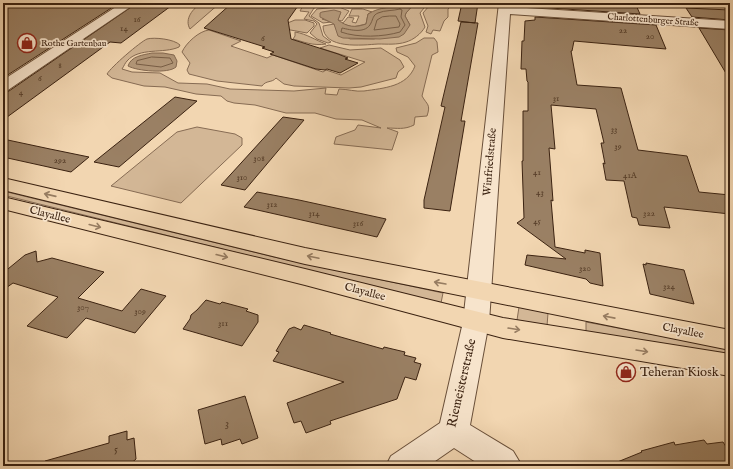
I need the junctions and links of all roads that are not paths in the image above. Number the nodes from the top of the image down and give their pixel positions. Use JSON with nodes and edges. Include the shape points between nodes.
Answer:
{"nodes":[{"id":1,"x":130,"y":3,"type":"edge"},
{"id":2,"x":504,"y":7,"type":"edge"},
{"id":3,"x":730,"y":25,"type":"edge"},
{"id":4,"x":3,"y":87,"type":"edge"},
{"id":5,"x":3,"y":184,"type":"edge"},
{"id":6,"x":3,"y":203,"type":"edge"},
{"id":7,"x":478,"y":290,"type":"junction"},
{"id":8,"x":476,"y":322,"type":"junction"},
{"id":9,"x":730,"y":340,"type":"edge"},
{"id":10,"x":730,"y":365,"type":"edge"},
{"id":11,"x":454,"y":431,"type":"junction"},
{"id":12,"x":402,"y":466,"type":"edge"},
{"id":13,"x":506,"y":466,"type":"edge"}],
"edges":[{"from":1,"to":4,"type":"street"},
{"from":2,"to":3,"type":"street","name":"Charlottenburger Straße"},
{"from":2,"to":7,"type":"street","name":"Winfriedstraße"},
{"from":7,"to":5,"type":"main road","name":"Clayallee","one_way":true,"via":[[305,256]]},
{"from":6,"to":8,"type":"main road","name":"Clayallee","one_way":true},
{"from":7,"to":8,"type":"street","name":"Winfriedstraße"},
{"from":9,"to":7,"type":"main road","name":"Clayallee","one_way":true},
{"from":8,"to":10,"type":"main road","name":"Clayallee","one_way":true},
{"from":8,"to":11,"type":"street","name":"Riemeisterstraße"},
{"from":11,"to":12,"type":"street","name":"Riemeisterstraße"},
{"from":11,"to":13,"type":"street"}]}
